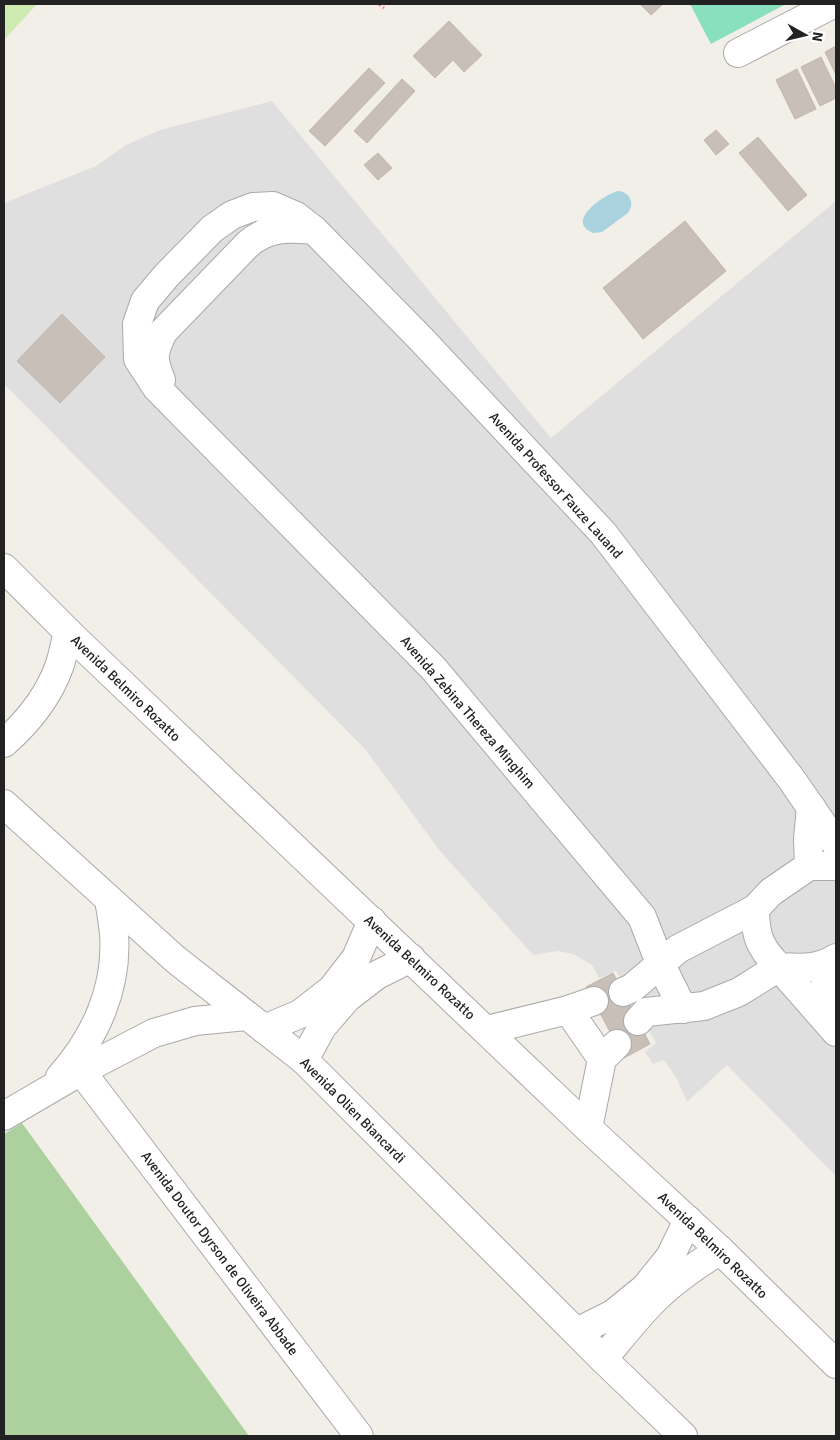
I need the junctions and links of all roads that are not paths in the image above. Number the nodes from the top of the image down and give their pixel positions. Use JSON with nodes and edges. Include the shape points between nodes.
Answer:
{"nodes":[{"id":1,"x":834,"y":4,"type":"edge"},
{"id":2,"x":738,"y":53,"type":"dead end"},
{"id":3,"x":314,"y":230,"type":"junction"},
{"id":4,"x":171,"y":402,"type":"junction"},
{"id":5,"x":4,"y":568,"type":"edge"},
{"id":6,"x":68,"y":632,"type":"junction"},
{"id":7,"x":4,"y":743,"type":"edge"},
{"id":8,"x":4,"y":804,"type":"edge"},
{"id":9,"x":811,"y":807,"type":"junction"},
{"id":10,"x":836,"y":844,"type":"edge"},
{"id":11,"x":809,"y":866,"type":"junction"},
{"id":12,"x":836,"y":866,"type":"edge"},
{"id":13,"x":109,"y":900,"type":"junction"},
{"id":14,"x":755,"y":909,"type":"junction"},
{"id":15,"x":372,"y":921,"type":"junction"},
{"id":16,"x":411,"y":958,"type":"junction"},
{"id":17,"x":829,"y":962,"type":"edge"},
{"id":18,"x":660,"y":963,"type":"junction"},
{"id":19,"x":779,"y":968,"type":"junction"},
{"id":20,"x":623,"y":992,"type":"dead end"},
{"id":21,"x":594,"y":1001,"type":"dead end"},
{"id":22,"x":684,"y":1009,"type":"junction"},
{"id":23,"x":568,"y":1010,"type":"junction"},
{"id":24,"x":638,"y":1020,"type":"dead end"},
{"id":25,"x":255,"y":1023,"type":"junction"},
{"id":26,"x":487,"y":1030,"type":"junction"},
{"id":27,"x":835,"y":1030,"type":"edge"},
{"id":28,"x":304,"y":1060,"type":"junction"},
{"id":29,"x":81,"y":1071,"type":"junction"},
{"id":30,"x":49,"y":1090,"type":"junction"},
{"id":31,"x":4,"y":1116,"type":"edge"},
{"id":32,"x":588,"y":1128,"type":"junction"},
{"id":33,"x":688,"y":1220,"type":"junction"},
{"id":34,"x":720,"y":1250,"type":"junction"},
{"id":35,"x":577,"y":1332,"type":"junction"},
{"id":36,"x":603,"y":1359,"type":"junction"},
{"id":37,"x":836,"y":1364,"type":"edge"},
{"id":38,"x":359,"y":1436,"type":"edge"},
{"id":39,"x":683,"y":1436,"type":"edge"}],
"edges":[{"from":1,"to":2,"type":"street"},
{"from":3,"to":4,"type":"street","via":[[284,228],[259,235],[163,332],[156,346],[154,364]]},
{"from":3,"to":4,"type":"street","name":"Avenida Professor Fauze Lauand","via":[[296,216],[273,206],[253,207],[232,215],[212,229],[166,276],[146,301],[137,324],[138,359],[157,388]]},
{"from":3,"to":9,"type":"street","name":"Avenida Professor Fauze Lauand","via":[[604,533]]},
{"from":4,"to":18,"type":"street","name":"Avenida Zebina Thereza Minghim","via":[[433,668],[642,917]]},
{"from":5,"to":6,"type":"street","name":"Avenida Belmiro Rozatto"},
{"from":6,"to":7,"type":"street","via":[[59,667],[44,699],[22,727]]},
{"from":6,"to":15,"type":"street","name":"Avenida Belmiro Rozatto"},
{"from":8,"to":13,"type":"street","name":"Avenida Olien Biancardi"},
{"from":9,"to":10,"type":"street","name":"Avenida Professor Fauze Lauand"},
{"from":9,"to":11,"type":"street"},
{"from":11,"to":12,"type":"street"},
{"from":11,"to":14,"type":"street","via":[[771,892]]},
{"from":13,"to":25,"type":"street","name":"Avenida Olien Biancardi"},
{"from":13,"to":30,"type":"street","via":[[114,934],[113,969],[105,1002],[92,1034]]},
{"from":14,"to":18,"type":"street","via":[[678,949]]},
{"from":14,"to":19,"type":"street","via":[[760,943]]},
{"from":15,"to":16,"type":"street","name":"Avenida Belmiro Rozatto"},
{"from":15,"to":25,"type":"street","via":[[356,958],[332,989],[300,1014]]},
{"from":16,"to":26,"type":"street","name":"Avenida Belmiro Rozatto"},
{"from":16,"to":28,"type":"street","via":[[377,975],[347,998],[322,1027]]},
{"from":17,"to":19,"type":"street","via":[[804,969]]},
{"from":17,"to":27,"type":"street"},
{"from":18,"to":20,"type":"street"},
{"from":18,"to":22,"type":"street","name":"Avenida Zebina Thereza Minghim"},
{"from":19,"to":22,"type":"street","via":[[739,992],[704,1006]]},
{"from":19,"to":27,"type":"street"},
{"from":21,"to":23,"type":"street"},
{"from":22,"to":24,"type":"street","via":[[646,1012]]},
{"from":23,"to":26,"type":"street"},
{"from":23,"to":32,"type":"street","via":[[609,1051]]},
{"from":25,"to":28,"type":"street","name":"Avenida Olien Biancardi"},
{"from":25,"to":29,"type":"street","via":[[195,1020],[154,1032]]},
{"from":26,"to":32,"type":"street","name":"Avenida Belmiro Rozatto"},
{"from":28,"to":35,"type":"street","name":"Avenida Olien Biancardi"},
{"from":29,"to":30,"type":"street"},
{"from":29,"to":38,"type":"street","name":"Avenida Doutor Dyrson de Oliveira Abbade"},
{"from":30,"to":31,"type":"street"},
{"from":32,"to":33,"type":"street","name":"Avenida Belmiro Rozatto"},
{"from":33,"to":34,"type":"street","name":"Avenida Belmiro Rozatto"},
{"from":33,"to":35,"type":"street","via":[[670,1257],[645,1288],[613,1314]]},
{"from":34,"to":36,"type":"street","via":[[686,1272],[656,1298]]},
{"from":34,"to":37,"type":"street","name":"Avenida Belmiro Rozatto"},
{"from":35,"to":36,"type":"street","name":"Avenida Olien Biancardi"},
{"from":36,"to":39,"type":"street","name":"Avenida Olien Biancardi"}]}
